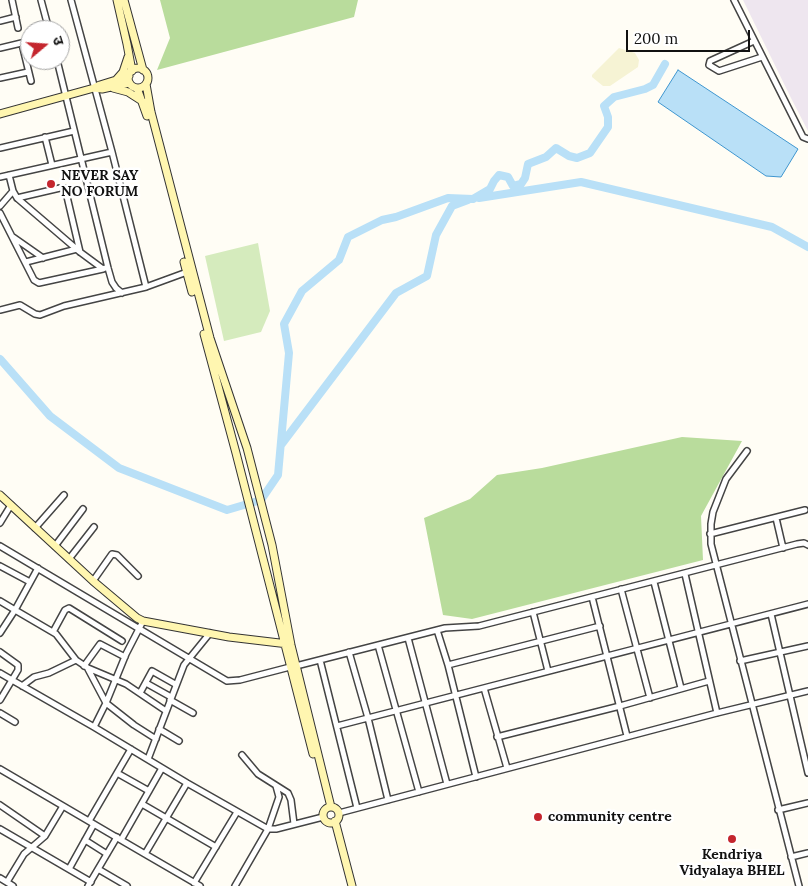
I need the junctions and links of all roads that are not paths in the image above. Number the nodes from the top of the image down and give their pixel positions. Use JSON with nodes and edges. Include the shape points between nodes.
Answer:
{"nodes":[{"id":1,"x":12,"y":0,"type":"edge"},
{"id":2,"x":41,"y":0,"type":"edge"},
{"id":3,"x":71,"y":0,"type":"edge"},
{"id":4,"x":117,"y":0,"type":"edge"},
{"id":5,"x":124,"y":0,"type":"edge"},
{"id":6,"x":734,"y":0,"type":"edge"},
{"id":7,"x":16,"y":17,"type":"junction"},
{"id":8,"x":46,"y":20,"type":"edge"},
{"id":9,"x":0,"y":21,"type":"edge"},
{"id":10,"x":18,"y":28,"type":"dead end"},
{"id":11,"x":754,"y":41,"type":"junction"},
{"id":12,"x":20,"y":44,"type":"edge"},
{"id":13,"x":0,"y":48,"type":"edge"},
{"id":14,"x":129,"y":52,"type":"junction"},
{"id":15,"x":762,"y":57,"type":"junction"},
{"id":16,"x":60,"y":70,"type":"edge"},
{"id":17,"x":143,"y":70,"type":"junction"},
{"id":18,"x":28,"y":72,"type":"joint"},
{"id":19,"x":0,"y":77,"type":"edge"},
{"id":20,"x":130,"y":77,"type":"junction"},
{"id":21,"x":116,"y":80,"type":"junction"},
{"id":22,"x":31,"y":81,"type":"dead end"},
{"id":23,"x":146,"y":84,"type":"junction"},
{"id":24,"x":111,"y":87,"type":"junction"},
{"id":25,"x":94,"y":88,"type":"junction"},
{"id":26,"x":137,"y":88,"type":"junction"},
{"id":27,"x":66,"y":96,"type":"junction"},
{"id":28,"x":142,"y":101,"type":"junction"},
{"id":29,"x":0,"y":114,"type":"edge"},
{"id":30,"x":74,"y":130,"type":"junction"},
{"id":31,"x":45,"y":137,"type":"junction"},
{"id":32,"x":808,"y":139,"type":"edge"},
{"id":33,"x":0,"y":148,"type":"edge"},
{"id":34,"x":112,"y":152,"type":"junction"},
{"id":35,"x":81,"y":159,"type":"junction"},
{"id":36,"x":52,"y":164,"type":"junction"},
{"id":37,"x":9,"y":175,"type":"junction"},
{"id":38,"x":0,"y":177,"type":"edge"},
{"id":39,"x":13,"y":191,"type":"junction"},
{"id":40,"x":17,"y":198,"type":"junction"},
{"id":41,"x":0,"y":206,"type":"edge"},
{"id":42,"x":0,"y":213,"type":"edge"},
{"id":43,"x":12,"y":237,"type":"junction"},
{"id":44,"x":78,"y":250,"type":"junction"},
{"id":45,"x":43,"y":258,"type":"junction"},
{"id":46,"x":26,"y":262,"type":"junction"},
{"id":47,"x":105,"y":268,"type":"junction"},
{"id":48,"x":187,"y":272,"type":"junction"},
{"id":49,"x":146,"y":287,"type":"junction"},
{"id":50,"x":122,"y":293,"type":"junction"},
{"id":51,"x":0,"y":310,"type":"edge"},
{"id":52,"x":747,"y":450,"type":"dead end"},
{"id":53,"x":0,"y":495,"type":"edge"},
{"id":54,"x":64,"y":495,"type":"dead end"},
{"id":55,"x":11,"y":505,"type":"junction"},
{"id":56,"x":83,"y":509,"type":"dead end"},
{"id":57,"x":805,"y":510,"type":"dead end"},
{"id":58,"x":776,"y":518,"type":"junction"},
{"id":59,"x":0,"y":522,"type":"edge"},
{"id":60,"x":94,"y":527,"type":"dead end"},
{"id":61,"x":35,"y":528,"type":"junction"},
{"id":62,"x":710,"y":534,"type":"junction"},
{"id":63,"x":808,"y":545,"type":"edge"},
{"id":64,"x":0,"y":546,"type":"edge"},
{"id":65,"x":55,"y":546,"type":"junction"},
{"id":66,"x":783,"y":548,"type":"junction"},
{"id":67,"x":69,"y":559,"type":"junction"},
{"id":68,"x":716,"y":565,"type":"junction"},
{"id":69,"x":0,"y":566,"type":"edge"},
{"id":70,"x":38,"y":568,"type":"junction"},
{"id":71,"x":685,"y":574,"type":"junction"},
{"id":72,"x":138,"y":576,"type":"dead end"},
{"id":73,"x":93,"y":581,"type":"junction"},
{"id":74,"x":30,"y":582,"type":"junction"},
{"id":75,"x":654,"y":582,"type":"junction"},
{"id":76,"x":622,"y":589,"type":"junction"},
{"id":77,"x":592,"y":597,"type":"junction"},
{"id":78,"x":0,"y":601,"type":"edge"},
{"id":79,"x":808,"y":604,"type":"edge"},
{"id":80,"x":15,"y":610,"type":"junction"},
{"id":81,"x":533,"y":612,"type":"junction"},
{"id":82,"x":771,"y":614,"type":"junction"},
{"id":83,"x":143,"y":621,"type":"junction"},
{"id":84,"x":730,"y":624,"type":"junction"},
{"id":85,"x":600,"y":626,"type":"junction"},
{"id":86,"x":139,"y":629,"type":"junction"},
{"id":87,"x":437,"y":630,"type":"junction"},
{"id":88,"x":53,"y":632,"type":"junction"},
{"id":89,"x":698,"y":632,"type":"junction"},
{"id":90,"x":0,"y":633,"type":"edge"},
{"id":91,"x":210,"y":633,"type":"junction"},
{"id":92,"x":408,"y":638,"type":"junction"},
{"id":93,"x":668,"y":639,"type":"junction"},
{"id":94,"x":122,"y":641,"type":"dead end"},
{"id":95,"x":539,"y":642,"type":"junction"},
{"id":96,"x":288,"y":644,"type":"junction"},
{"id":97,"x":378,"y":645,"type":"junction"},
{"id":98,"x":808,"y":646,"type":"edge"},
{"id":99,"x":637,"y":648,"type":"junction"},
{"id":100,"x":0,"y":652,"type":"edge"},
{"id":101,"x":349,"y":652,"type":"junction"},
{"id":102,"x":780,"y":652,"type":"junction"},
{"id":103,"x":607,"y":656,"type":"junction"},
{"id":104,"x":124,"y":657,"type":"junction"},
{"id":105,"x":189,"y":658,"type":"junction"},
{"id":106,"x":76,"y":660,"type":"junction"},
{"id":107,"x":320,"y":660,"type":"junction"},
{"id":108,"x":740,"y":661,"type":"junction"},
{"id":109,"x":448,"y":665,"type":"junction"},
{"id":110,"x":293,"y":666,"type":"junction"},
{"id":111,"x":86,"y":667,"type":"junction"},
{"id":112,"x":548,"y":671,"type":"junction"},
{"id":113,"x":0,"y":673,"type":"edge"},
{"id":114,"x":12,"y":680,"type":"junction"},
{"id":115,"x":115,"y":680,"type":"junction"},
{"id":116,"x":710,"y":681,"type":"junction"},
{"id":117,"x":146,"y":683,"type":"junction"},
{"id":118,"x":176,"y":684,"type":"junction"},
{"id":119,"x":22,"y":686,"type":"junction"},
{"id":120,"x":484,"y":688,"type":"junction"},
{"id":121,"x":681,"y":688,"type":"junction"},
{"id":122,"x":808,"y":691,"type":"edge"},
{"id":123,"x":140,"y":694,"type":"junction"},
{"id":124,"x":455,"y":695,"type":"junction"},
{"id":125,"x":790,"y":696,"type":"junction"},
{"id":126,"x":170,"y":698,"type":"junction"},
{"id":127,"x":650,"y":698,"type":"junction"},
{"id":128,"x":0,"y":700,"type":"edge"},
{"id":129,"x":106,"y":703,"type":"junction"},
{"id":130,"x":426,"y":703,"type":"junction"},
{"id":131,"x":751,"y":705,"type":"junction"},
{"id":132,"x":620,"y":706,"type":"junction"},
{"id":133,"x":166,"y":711,"type":"junction"},
{"id":134,"x":396,"y":711,"type":"junction"},
{"id":135,"x":718,"y":712,"type":"junction"},
{"id":136,"x":0,"y":713,"type":"edge"},
{"id":137,"x":193,"y":713,"type":"dead end"},
{"id":138,"x":368,"y":718,"type":"junction"},
{"id":139,"x":15,"y":722,"type":"dead end"},
{"id":140,"x":336,"y":726,"type":"junction"},
{"id":141,"x":94,"y":727,"type":"junction"},
{"id":142,"x":159,"y":729,"type":"junction"},
{"id":143,"x":627,"y":736,"type":"junction"},
{"id":144,"x":498,"y":737,"type":"junction"},
{"id":145,"x":156,"y":739,"type":"junction"},
{"id":146,"x":179,"y":740,"type":"dead end"},
{"id":147,"x":130,"y":749,"type":"junction"},
{"id":148,"x":242,"y":755,"type":"dead end"},
{"id":149,"x":148,"y":759,"type":"junction"},
{"id":150,"x":162,"y":768,"type":"junction"},
{"id":151,"x":506,"y":768,"type":"junction"},
{"id":152,"x":0,"y":769,"type":"edge"},
{"id":153,"x":117,"y":773,"type":"junction"},
{"id":154,"x":808,"y":773,"type":"edge"},
{"id":155,"x":476,"y":777,"type":"junction"},
{"id":156,"x":187,"y":783,"type":"junction"},
{"id":157,"x":447,"y":784,"type":"junction"},
{"id":158,"x":276,"y":786,"type":"junction"},
{"id":159,"x":150,"y":791,"type":"junction"},
{"id":160,"x":418,"y":792,"type":"junction"},
{"id":161,"x":388,"y":800,"type":"junction"},
{"id":162,"x":808,"y":803,"type":"edge"},
{"id":163,"x":142,"y":804,"type":"junction"},
{"id":164,"x":0,"y":806,"type":"edge"},
{"id":165,"x":63,"y":806,"type":"junction"},
{"id":166,"x":329,"y":807,"type":"junction"},
{"id":167,"x":357,"y":808,"type":"junction"},
{"id":168,"x":778,"y":810,"type":"junction"},
{"id":169,"x":238,"y":812,"type":"junction"},
{"id":170,"x":338,"y":813,"type":"junction"},
{"id":171,"x":324,"y":817,"type":"junction"},
{"id":172,"x":165,"y":818,"type":"junction"},
{"id":173,"x":333,"y":822,"type":"junction"},
{"id":174,"x":92,"y":823,"type":"junction"},
{"id":175,"x":294,"y":824,"type":"junction"},
{"id":176,"x":0,"y":829,"type":"edge"},
{"id":177,"x":268,"y":829,"type":"junction"},
{"id":178,"x":45,"y":836,"type":"junction"},
{"id":179,"x":119,"y":838,"type":"junction"},
{"id":180,"x":85,"y":840,"type":"junction"},
{"id":181,"x":32,"y":847,"type":"junction"},
{"id":182,"x":216,"y":847,"type":"junction"},
{"id":183,"x":808,"y":853,"type":"edge"},
{"id":184,"x":107,"y":854,"type":"junction"},
{"id":185,"x":144,"y":854,"type":"junction"},
{"id":186,"x":790,"y":857,"type":"junction"},
{"id":187,"x":69,"y":869,"type":"junction"},
{"id":188,"x":98,"y":869,"type":"junction"},
{"id":189,"x":0,"y":878,"type":"edge"},
{"id":190,"x":7,"y":882,"type":"junction"},
{"id":191,"x":194,"y":883,"type":"junction"},
{"id":192,"x":89,"y":884,"type":"edge"},
{"id":193,"x":13,"y":886,"type":"edge"},
{"id":194,"x":127,"y":886,"type":"edge"},
{"id":195,"x":200,"y":886,"type":"edge"},
{"id":196,"x":235,"y":886,"type":"edge"},
{"id":197,"x":348,"y":886,"type":"edge"},
{"id":198,"x":352,"y":886,"type":"edge"},
{"id":199,"x":799,"y":886,"type":"edge"}],
"edges":[{"from":1,"to":7,"type":"street"},
{"from":2,"to":8,"type":"street"},
{"from":3,"to":25,"type":"street"},
{"from":4,"to":14,"type":"main road"},
{"from":5,"to":17,"type":"main road"},
{"from":6,"to":11,"type":"street"},
{"from":7,"to":9,"type":"street"},
{"from":7,"to":10,"type":"street"},
{"from":11,"to":15,"type":"street"},
{"from":11,"to":15,"type":"street","via":[[710,61],[709,65],[720,71]]},
{"from":12,"to":13,"type":"street"},
{"from":14,"to":20,"type":"main road"},
{"from":14,"to":21,"type":"main road","via":[[124,72]]},
{"from":15,"to":32,"type":"street","via":[[803,137]]},
{"from":16,"to":27,"type":"street"},
{"from":17,"to":20,"type":"main road","via":[[137,68]]},
{"from":17,"to":23,"type":"main road","via":[[148,78]]},
{"from":18,"to":19,"type":"street"},
{"from":18,"to":22,"type":"street"},
{"from":20,"to":21,"type":"main road"},
{"from":20,"to":24,"type":"main road"},
{"from":20,"to":26,"type":"main road"},
{"from":21,"to":25,"type":"main road"},
{"from":23,"to":26,"type":"main road"},
{"from":23,"to":96,"type":"main road","via":[[210,338],[247,448],[272,545]]},
{"from":24,"to":25,"type":"main road"},
{"from":24,"to":28,"type":"main road"},
{"from":25,"to":27,"type":"main road"},
{"from":25,"to":34,"type":"street"},
{"from":26,"to":28,"type":"main road"},
{"from":27,"to":29,"type":"main road"},
{"from":27,"to":30,"type":"street"},
{"from":28,"to":48,"type":"main road"},
{"from":30,"to":31,"type":"street"},
{"from":30,"to":35,"type":"street"},
{"from":31,"to":33,"type":"street"},
{"from":31,"to":36,"type":"street"},
{"from":34,"to":35,"type":"street"},
{"from":34,"to":49,"type":"street"},
{"from":35,"to":36,"type":"street"},
{"from":35,"to":47,"type":"street"},
{"from":36,"to":37,"type":"street"},
{"from":37,"to":38,"type":"street"},
{"from":37,"to":39,"type":"street"},
{"from":39,"to":40,"type":"street"},
{"from":39,"to":41,"type":"street"},
{"from":40,"to":44,"type":"street"},
{"from":40,"to":44,"type":"street","via":[[65,188]]},
{"from":42,"to":43,"type":"street"},
{"from":43,"to":45,"type":"street"},
{"from":43,"to":46,"type":"street"},
{"from":44,"to":45,"type":"street"},
{"from":44,"to":47,"type":"street"},
{"from":45,"to":46,"type":"street"},
{"from":46,"to":47,"type":"street","via":[[34,280],[39,283]]},
{"from":47,"to":50,"type":"street"},
{"from":48,"to":49,"type":"street"},
{"from":48,"to":96,"type":"main road"},
{"from":49,"to":50,"type":"street"},
{"from":50,"to":51,"type":"street","via":[[40,315],[20,305]]},
{"from":52,"to":62,"type":"street","via":[[722,488],[712,512]]},
{"from":53,"to":55,"type":"main road"},
{"from":54,"to":61,"type":"street"},
{"from":55,"to":59,"type":"street"},
{"from":55,"to":61,"type":"main road"},
{"from":56,"to":65,"type":"street"},
{"from":57,"to":58,"type":"street"},
{"from":58,"to":62,"type":"street"},
{"from":58,"to":66,"type":"street"},
{"from":60,"to":67,"type":"street"},
{"from":61,"to":65,"type":"main road"},
{"from":62,"to":68,"type":"street"},
{"from":63,"to":66,"type":"street"},
{"from":64,"to":70,"type":"street"},
{"from":65,"to":67,"type":"main road"},
{"from":66,"to":68,"type":"street"},
{"from":67,"to":73,"type":"main road"},
{"from":68,"to":71,"type":"street"},
{"from":68,"to":84,"type":"street"},
{"from":69,"to":74,"type":"street"},
{"from":70,"to":74,"type":"street"},
{"from":70,"to":86,"type":"street"},
{"from":71,"to":75,"type":"street"},
{"from":71,"to":89,"type":"street"},
{"from":72,"to":73,"type":"street","via":[[112,554]]},
{"from":73,"to":83,"type":"main road"},
{"from":74,"to":80,"type":"street"},
{"from":75,"to":76,"type":"street"},
{"from":75,"to":93,"type":"street"},
{"from":76,"to":77,"type":"street"},
{"from":76,"to":99,"type":"street"},
{"from":77,"to":81,"type":"street"},
{"from":77,"to":85,"type":"street"},
{"from":78,"to":80,"type":"street"},
{"from":79,"to":82,"type":"street"},
{"from":80,"to":88,"type":"street"},
{"from":80,"to":90,"type":"street"},
{"from":81,"to":87,"type":"street","via":[[479,626]]},
{"from":81,"to":95,"type":"street"},
{"from":82,"to":84,"type":"street"},
{"from":82,"to":102,"type":"street"},
{"from":83,"to":86,"type":"street"},
{"from":83,"to":91,"type":"main road"},
{"from":84,"to":89,"type":"street"},
{"from":84,"to":108,"type":"street"},
{"from":85,"to":95,"type":"street"},
{"from":85,"to":103,"type":"street"},
{"from":86,"to":104,"type":"street"},
{"from":86,"to":105,"type":"street"},
{"from":87,"to":92,"type":"street"},
{"from":87,"to":109,"type":"street"},
{"from":88,"to":94,"type":"street","via":[[69,608]]},
{"from":88,"to":106,"type":"street"},
{"from":89,"to":93,"type":"street"},
{"from":89,"to":116,"type":"street"},
{"from":91,"to":96,"type":"main road"},
{"from":91,"to":105,"type":"street"},
{"from":92,"to":97,"type":"street"},
{"from":92,"to":130,"type":"street"},
{"from":93,"to":99,"type":"street"},
{"from":93,"to":121,"type":"street"},
{"from":95,"to":109,"type":"street"},
{"from":95,"to":112,"type":"street"},
{"from":96,"to":110,"type":"main road"},
{"from":97,"to":101,"type":"street"},
{"from":97,"to":134,"type":"street"},
{"from":98,"to":102,"type":"street"},
{"from":99,"to":103,"type":"street"},
{"from":99,"to":127,"type":"street"},
{"from":100,"to":114,"type":"street","via":[[18,665]]},
{"from":101,"to":107,"type":"street"},
{"from":101,"to":138,"type":"street"},
{"from":102,"to":108,"type":"street"},
{"from":102,"to":125,"type":"street"},
{"from":103,"to":112,"type":"street"},
{"from":103,"to":132,"type":"street"},
{"from":104,"to":111,"type":"street","via":[[100,644]]},
{"from":104,"to":115,"type":"street"},
{"from":105,"to":110,"type":"street","via":[[227,681]]},
{"from":105,"to":118,"type":"street"},
{"from":106,"to":111,"type":"street"},
{"from":106,"to":119,"type":"street","via":[[34,677]]},
{"from":107,"to":110,"type":"street"},
{"from":107,"to":140,"type":"street"},
{"from":108,"to":131,"type":"street"},
{"from":109,"to":124,"type":"street"},
{"from":110,"to":166,"type":"main road"},
{"from":111,"to":115,"type":"street"},
{"from":111,"to":129,"type":"street"},
{"from":112,"to":120,"type":"street"},
{"from":113,"to":114,"type":"street"},
{"from":114,"to":119,"type":"street"},
{"from":114,"to":128,"type":"street"},
{"from":115,"to":123,"type":"street"},
{"from":115,"to":129,"type":"street"},
{"from":116,"to":121,"type":"street"},
{"from":116,"to":135,"type":"street"},
{"from":117,"to":118,"type":"street","via":[[152,671]]},
{"from":117,"to":123,"type":"street"},
{"from":117,"to":126,"type":"street"},
{"from":118,"to":126,"type":"street"},
{"from":119,"to":141,"type":"street"},
{"from":120,"to":124,"type":"street"},
{"from":120,"to":144,"type":"street"},
{"from":121,"to":127,"type":"street"},
{"from":122,"to":125,"type":"street"},
{"from":123,"to":133,"type":"street"},
{"from":124,"to":130,"type":"street"},
{"from":124,"to":155,"type":"street"},
{"from":125,"to":131,"type":"street"},
{"from":125,"to":154,"type":"street"},
{"from":126,"to":133,"type":"street"},
{"from":126,"to":137,"type":"street"},
{"from":127,"to":132,"type":"street"},
{"from":129,"to":141,"type":"street"},
{"from":129,"to":145,"type":"street"},
{"from":130,"to":134,"type":"street"},
{"from":130,"to":157,"type":"street"},
{"from":131,"to":135,"type":"street"},
{"from":131,"to":168,"type":"street"},
{"from":132,"to":143,"type":"street"},
{"from":132,"to":144,"type":"street"},
{"from":133,"to":142,"type":"street"},
{"from":134,"to":138,"type":"street"},
{"from":134,"to":160,"type":"street"},
{"from":135,"to":143,"type":"street"},
{"from":136,"to":139,"type":"street"},
{"from":138,"to":140,"type":"street"},
{"from":138,"to":161,"type":"street"},
{"from":140,"to":167,"type":"street"},
{"from":141,"to":147,"type":"street"},
{"from":142,"to":145,"type":"street"},
{"from":142,"to":146,"type":"street"},
{"from":143,"to":151,"type":"street"},
{"from":144,"to":151,"type":"street"},
{"from":145,"to":149,"type":"street"},
{"from":147,"to":149,"type":"street"},
{"from":147,"to":153,"type":"street"},
{"from":148,"to":158,"type":"street","via":[[258,774]]},
{"from":149,"to":150,"type":"street"},
{"from":150,"to":156,"type":"street"},
{"from":150,"to":159,"type":"street"},
{"from":151,"to":155,"type":"street"},
{"from":152,"to":165,"type":"street"},
{"from":153,"to":159,"type":"street"},
{"from":153,"to":174,"type":"street"},
{"from":155,"to":157,"type":"street"},
{"from":156,"to":169,"type":"street"},
{"from":156,"to":172,"type":"street"},
{"from":157,"to":160,"type":"street"},
{"from":158,"to":175,"type":"street","via":[[289,796]]},
{"from":158,"to":177,"type":"street","via":[[279,797]]},
{"from":159,"to":163,"type":"street"},
{"from":160,"to":161,"type":"street"},
{"from":161,"to":167,"type":"street"},
{"from":162,"to":168,"type":"street"},
{"from":163,"to":172,"type":"street"},
{"from":163,"to":179,"type":"street"},
{"from":164,"to":178,"type":"street"},
{"from":165,"to":174,"type":"street"},
{"from":165,"to":178,"type":"street"},
{"from":166,"to":170,"type":"main road","via":[[337,809]]},
{"from":166,"to":171,"type":"main road","via":[[323,813]]},
{"from":167,"to":170,"type":"street"},
{"from":168,"to":186,"type":"street"},
{"from":169,"to":177,"type":"street"},
{"from":169,"to":182,"type":"street"},
{"from":170,"to":173,"type":"main road"},
{"from":171,"to":173,"type":"main road","via":[[327,822]]},
{"from":171,"to":175,"type":"street"},
{"from":172,"to":182,"type":"street"},
{"from":172,"to":185,"type":"street"},
{"from":173,"to":197,"type":"main road"},
{"from":173,"to":198,"type":"main road"},
{"from":174,"to":179,"type":"street"},
{"from":174,"to":180,"type":"street"},
{"from":175,"to":177,"type":"street"},
{"from":176,"to":181,"type":"street"},
{"from":177,"to":196,"type":"street"},
{"from":178,"to":181,"type":"street"},
{"from":179,"to":184,"type":"street"},
{"from":179,"to":185,"type":"street"},
{"from":180,"to":184,"type":"street"},
{"from":180,"to":187,"type":"street"},
{"from":181,"to":187,"type":"street"},
{"from":181,"to":190,"type":"street","via":[[20,859]]},
{"from":182,"to":191,"type":"street"},
{"from":183,"to":186,"type":"street"},
{"from":184,"to":188,"type":"street"},
{"from":185,"to":191,"type":"street"},
{"from":186,"to":199,"type":"street"},
{"from":187,"to":192,"type":"street"},
{"from":188,"to":192,"type":"street"},
{"from":188,"to":194,"type":"street"},
{"from":189,"to":190,"type":"street"},
{"from":190,"to":193,"type":"street"},
{"from":191,"to":195,"type":"street"}]}
